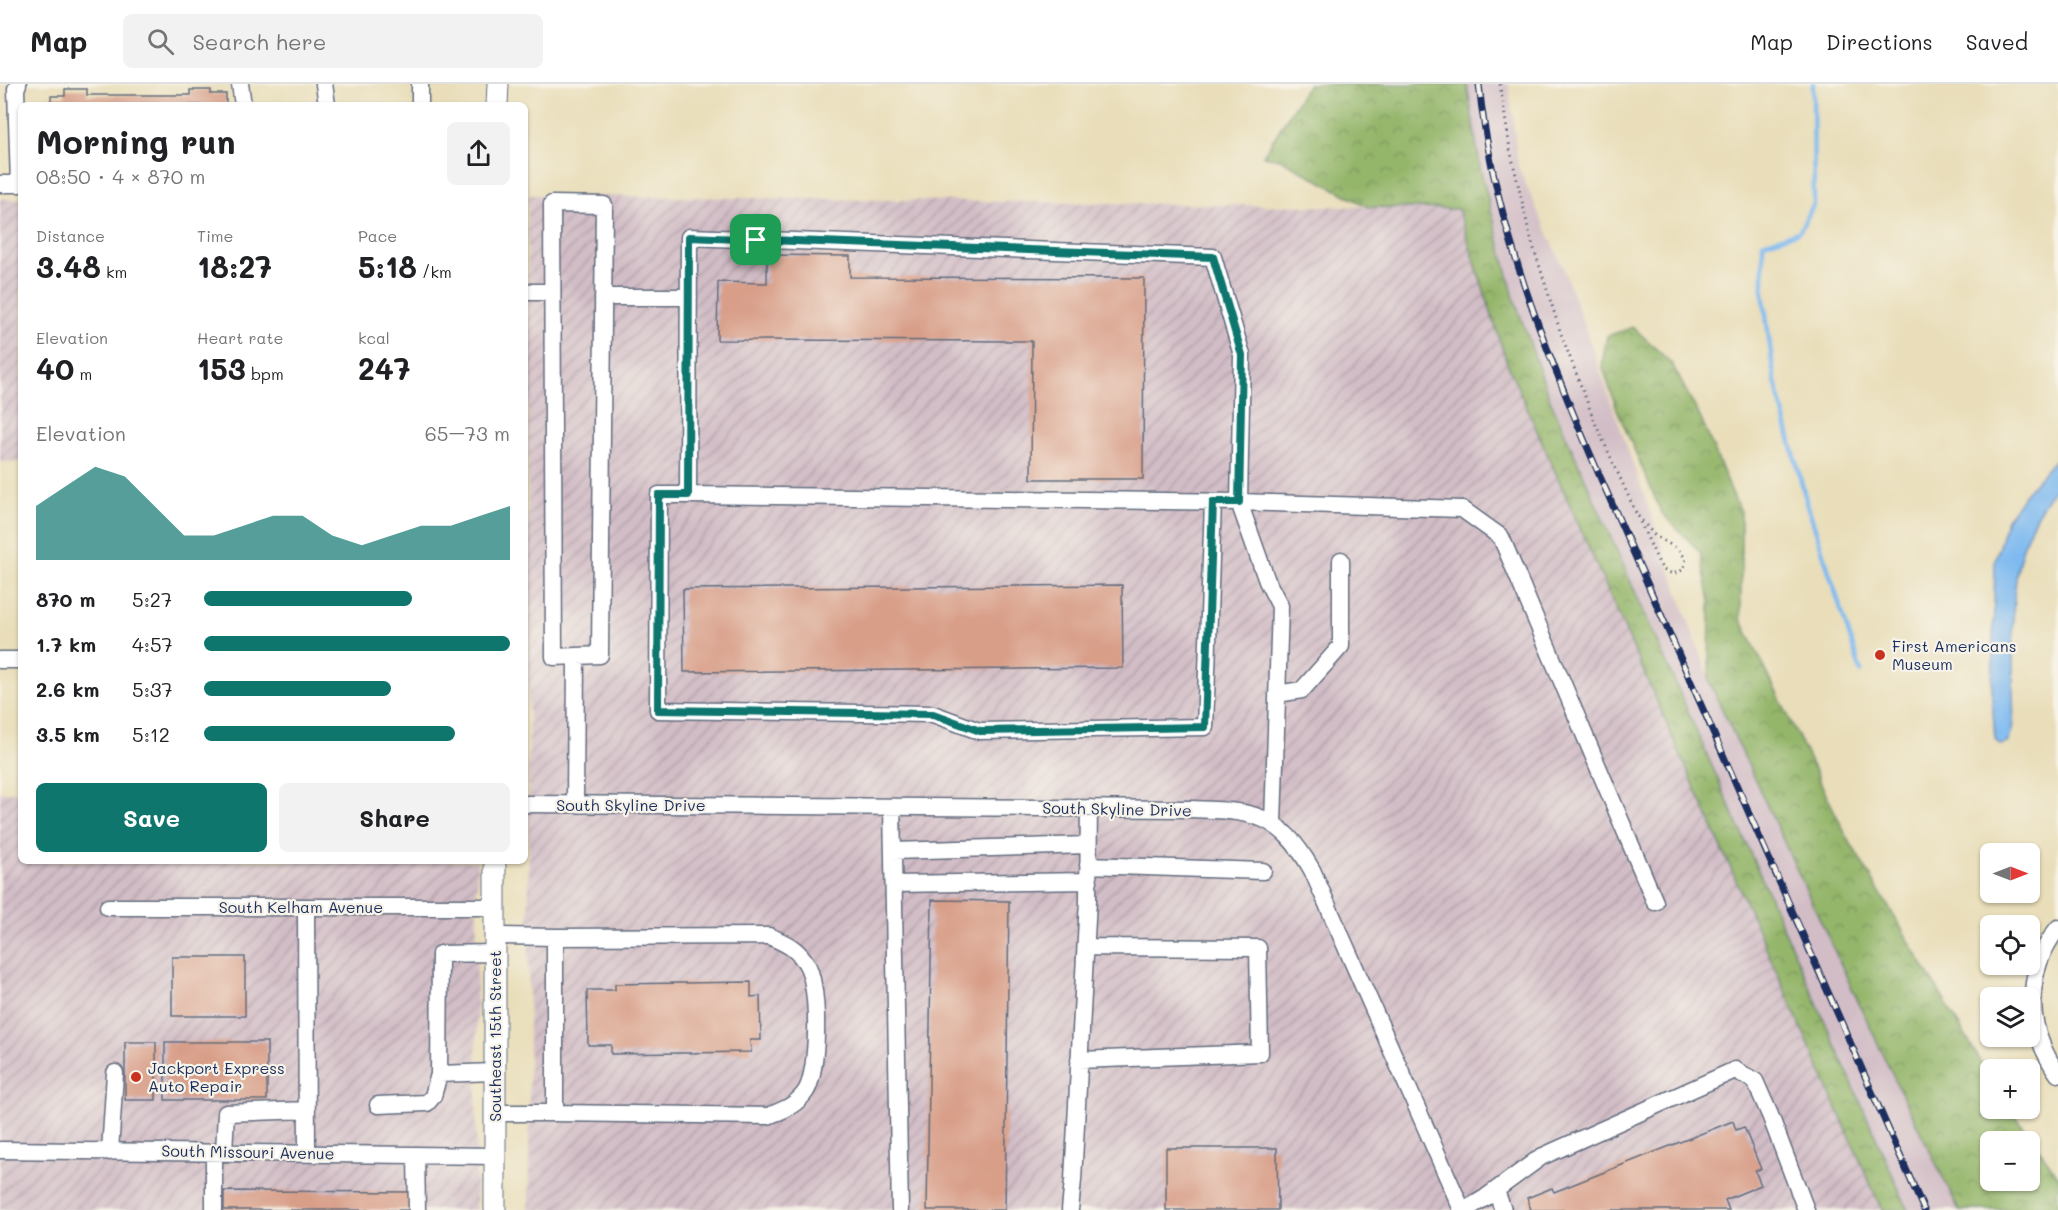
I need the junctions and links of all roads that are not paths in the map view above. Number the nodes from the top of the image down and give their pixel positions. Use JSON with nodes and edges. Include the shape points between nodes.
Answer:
{"nodes":[{"id":1,"x":18,"y":84,"type":"edge"},
{"id":2,"x":240,"y":84,"type":"edge"},
{"id":3,"x":324,"y":84,"type":"edge"},
{"id":4,"x":420,"y":84,"type":"edge"},
{"id":5,"x":498,"y":84,"type":"edge"},
{"id":6,"x":243,"y":102,"type":"edge"},
{"id":7,"x":327,"y":102,"type":"edge"},
{"id":8,"x":420,"y":102,"type":"edge"},
{"id":9,"x":497,"y":102,"type":"edge"},
{"id":10,"x":18,"y":137,"type":"edge"},
{"id":11,"x":0,"y":184,"type":"edge"},
{"id":12,"x":18,"y":184,"type":"edge"},
{"id":13,"x":528,"y":292,"type":"edge"},
{"id":14,"x":551,"y":292,"type":"junction"},
{"id":15,"x":603,"y":297,"type":"junction"},
{"id":16,"x":689,"y":297,"type":"junction"},
{"id":17,"x":688,"y":495,"type":"junction"},
{"id":18,"x":1213,"y":502,"type":"junction"},
{"id":19,"x":1239,"y":502,"type":"junction"},
{"id":20,"x":1341,"y":560,"type":"dead end"},
{"id":21,"x":576,"y":656,"type":"junction"},
{"id":22,"x":0,"y":660,"type":"edge"},
{"id":23,"x":18,"y":660,"type":"edge"},
{"id":24,"x":1277,"y":694,"type":"junction"},
{"id":25,"x":528,"y":804,"type":"edge"},
{"id":26,"x":575,"y":804,"type":"junction"},
{"id":27,"x":892,"y":807,"type":"junction"},
{"id":28,"x":1089,"y":808,"type":"junction"},
{"id":29,"x":1273,"y":824,"type":"junction"},
{"id":30,"x":1088,"y":845,"type":"junction"},
{"id":31,"x":893,"y":851,"type":"junction"},
{"id":32,"x":495,"y":864,"type":"edge"},
{"id":33,"x":1263,"y":871,"type":"dead end"},
{"id":34,"x":1088,"y":873,"type":"junction"},
{"id":35,"x":894,"y":884,"type":"junction"},
{"id":36,"x":1655,"y":902,"type":"dead end"},
{"id":37,"x":108,"y":907,"type":"dead end"},
{"id":38,"x":306,"y":907,"type":"junction"},
{"id":39,"x":495,"y":907,"type":"junction"},
{"id":40,"x":2058,"y":928,"type":"edge"},
{"id":41,"x":555,"y":937,"type":"junction"},
{"id":42,"x":495,"y":944,"type":"junction"},
{"id":43,"x":1086,"y":947,"type":"junction"},
{"id":44,"x":1079,"y":1060,"type":"junction"},
{"id":45,"x":494,"y":1072,"type":"junction"},
{"id":46,"x":115,"y":1073,"type":"dead end"},
{"id":47,"x":439,"y":1074,"type":"junction"},
{"id":48,"x":2058,"y":1074,"type":"edge"},
{"id":49,"x":378,"y":1105,"type":"dead end"},
{"id":50,"x":307,"y":1110,"type":"junction"},
{"id":51,"x":495,"y":1113,"type":"junction"},
{"id":52,"x":555,"y":1113,"type":"junction"},
{"id":53,"x":0,"y":1149,"type":"edge"},
{"id":54,"x":110,"y":1152,"type":"junction"},
{"id":55,"x":219,"y":1152,"type":"junction"},
{"id":56,"x":307,"y":1153,"type":"junction"},
{"id":57,"x":416,"y":1155,"type":"junction"},
{"id":58,"x":495,"y":1156,"type":"junction"},
{"id":59,"x":1496,"y":1191,"type":"junction"},
{"id":60,"x":214,"y":1210,"type":"edge"},
{"id":61,"x":417,"y":1210,"type":"edge"},
{"id":62,"x":495,"y":1210,"type":"edge"},
{"id":63,"x":900,"y":1210,"type":"edge"},
{"id":64,"x":1070,"y":1210,"type":"edge"},
{"id":65,"x":1464,"y":1210,"type":"edge"},
{"id":66,"x":1503,"y":1210,"type":"edge"},
{"id":67,"x":1806,"y":1210,"type":"edge"}],
"edges":[{"from":1,"to":10,"type":"street"},
{"from":2,"to":6,"type":"street"},
{"from":3,"to":7,"type":"street"},
{"from":4,"to":8,"type":"street"},
{"from":5,"to":9,"type":"main road"},
{"from":11,"to":12,"type":"street"},
{"from":13,"to":14,"type":"street"},
{"from":14,"to":15,"type":"street","via":[[552,204],[604,205]]},
{"from":14,"to":21,"type":"street","via":[[554,657]]},
{"from":15,"to":16,"type":"street"},
{"from":15,"to":21,"type":"street","via":[[600,654]]},
{"from":16,"to":17,"type":"street"},
{"from":16,"to":19,"type":"street","via":[[689,237],[1213,257],[1242,355]]},
{"from":17,"to":18,"type":"street"},
{"from":17,"to":18,"type":"street","via":[[659,495],[658,710],[933,714],[980,731],[1205,727]]},
{"from":18,"to":19,"type":"street"},
{"from":19,"to":24,"type":"street","via":[[1267,582],[1280,606]]},
{"from":19,"to":36,"type":"street","via":[[1462,509],[1501,537]]},
{"from":20,"to":24,"type":"street","via":[[1341,646],[1302,690]]},
{"from":21,"to":26,"type":"street"},
{"from":22,"to":23,"type":"street"},
{"from":24,"to":29,"type":"street"},
{"from":25,"to":26,"type":"street","name":"South Skyline Drive"},
{"from":26,"to":27,"type":"street","name":"South Skyline Drive"},
{"from":27,"to":28,"type":"street","name":"South Skyline Drive"},
{"from":27,"to":31,"type":"street"},
{"from":28,"to":29,"type":"street","name":"South Skyline Drive","via":[[1226,810]]},
{"from":28,"to":30,"type":"street"},
{"from":29,"to":65,"type":"street","name":"South Skyline Drive","via":[[1294,842],[1312,870]]},
{"from":30,"to":31,"type":"street"},
{"from":30,"to":34,"type":"street"},
{"from":31,"to":35,"type":"street"},
{"from":32,"to":39,"type":"main road","name":"Southeast 15th Street"},
{"from":33,"to":34,"type":"street"},
{"from":34,"to":35,"type":"street"},
{"from":34,"to":43,"type":"street"},
{"from":35,"to":63,"type":"street"},
{"from":37,"to":38,"type":"street","name":"South Kelham Avenue"},
{"from":38,"to":39,"type":"street","name":"South Kelham Avenue"},
{"from":38,"to":50,"type":"street"},
{"from":39,"to":42,"type":"main road","name":"Southeast 15th Street"},
{"from":40,"to":48,"type":"street","via":[[2036,968],[2032,1000],[2035,1027],[2046,1057]]},
{"from":41,"to":42,"type":"street"},
{"from":41,"to":52,"type":"street"},
{"from":41,"to":52,"type":"street","via":[[769,936],[792,946],[807,964],[814,989],[816,1025],[813,1067],[806,1090],[790,1108],[768,1116]]},
{"from":42,"to":45,"type":"main road","name":"Southeast 15th Street"},
{"from":42,"to":47,"type":"street","via":[[440,954]]},
{"from":43,"to":44,"type":"street"},
{"from":43,"to":44,"type":"street","via":[[1258,948],[1260,1053]]},
{"from":44,"to":64,"type":"street"},
{"from":45,"to":47,"type":"street"},
{"from":45,"to":51,"type":"main road","name":"Southeast 15th Street"},
{"from":46,"to":54,"type":"street"},
{"from":47,"to":49,"type":"street","via":[[427,1103]]},
{"from":50,"to":55,"type":"street","via":[[226,1113]]},
{"from":50,"to":56,"type":"street"},
{"from":51,"to":52,"type":"street"},
{"from":51,"to":58,"type":"main road","name":"Southeast 15th Street"},
{"from":53,"to":54,"type":"street","name":"South Missouri Avenue"},
{"from":54,"to":55,"type":"street","name":"South Missouri Avenue"},
{"from":55,"to":56,"type":"street","name":"South Missouri Avenue"},
{"from":55,"to":60,"type":"street"},
{"from":56,"to":57,"type":"street","name":"South Missouri Avenue"},
{"from":57,"to":58,"type":"street","name":"South Missouri Avenue"},
{"from":57,"to":61,"type":"street"},
{"from":58,"to":62,"type":"main road","name":"Southeast 15th Street"},
{"from":59,"to":65,"type":"street"},
{"from":59,"to":66,"type":"street"},
{"from":59,"to":67,"type":"street","via":[[1541,1157],[1735,1070],[1755,1081]]}]}
